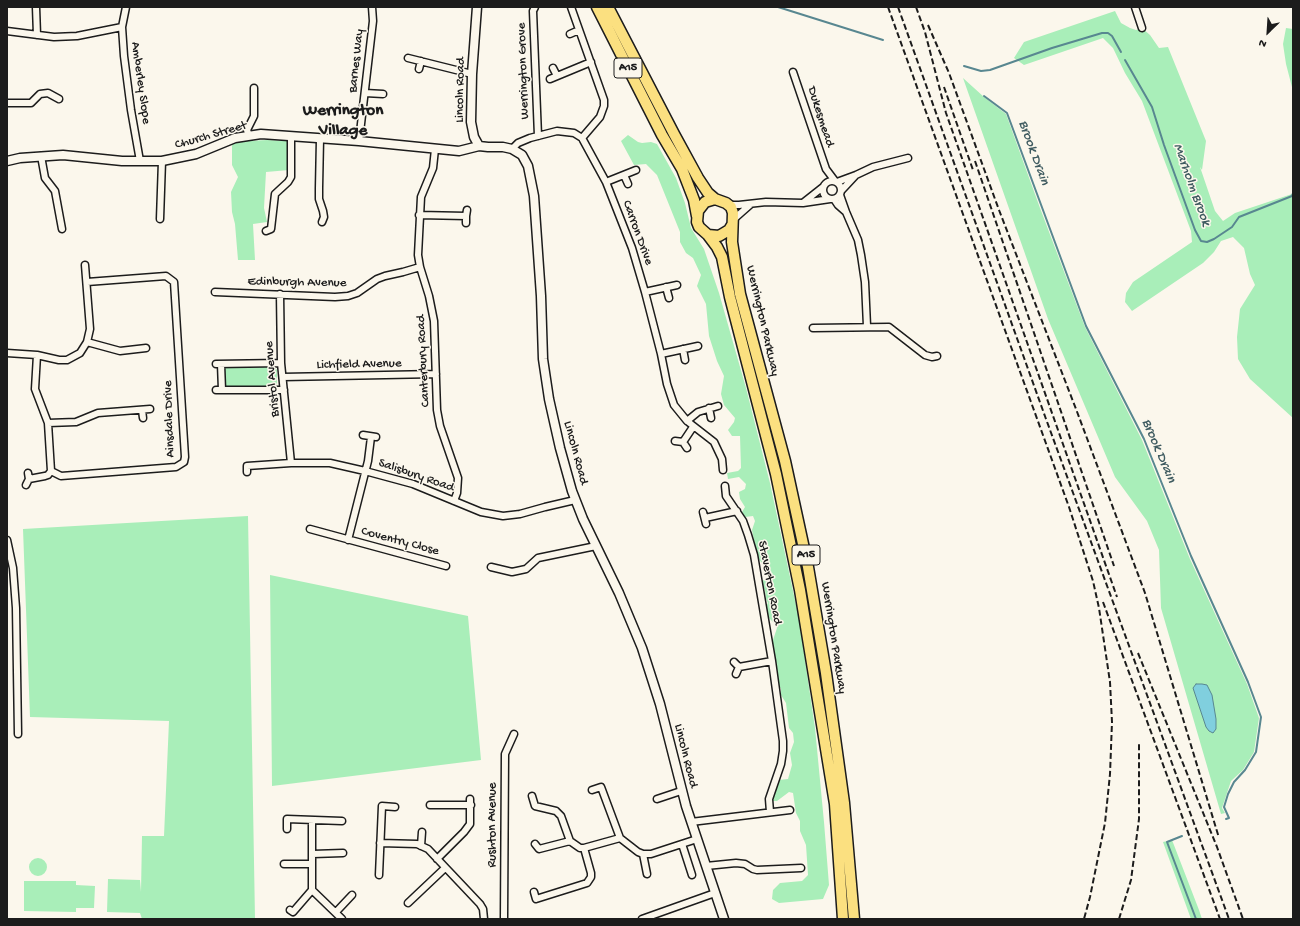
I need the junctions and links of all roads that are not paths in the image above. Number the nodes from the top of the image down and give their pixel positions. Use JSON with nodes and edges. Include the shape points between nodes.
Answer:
{"nodes":[{"id":1,"x":36,"y":7,"type":"edge"},
{"id":2,"x":126,"y":7,"type":"edge"},
{"id":3,"x":372,"y":7,"type":"edge"},
{"id":4,"x":477,"y":7,"type":"edge"},
{"id":5,"x":535,"y":7,"type":"edge"},
{"id":6,"x":571,"y":7,"type":"edge"},
{"id":7,"x":597,"y":7,"type":"edge"},
{"id":8,"x":608,"y":7,"type":"edge"},
{"id":9,"x":1135,"y":7,"type":"edge"},
{"id":10,"x":122,"y":27,"type":"junction"},
{"id":11,"x":1142,"y":28,"type":"dead end"},
{"id":12,"x":579,"y":30,"type":"junction"},
{"id":13,"x":7,"y":31,"type":"edge"},
{"id":14,"x":570,"y":34,"type":"dead end"},
{"id":15,"x":37,"y":35,"type":"junction"},
{"id":16,"x":408,"y":58,"type":"dead end"},
{"id":17,"x":421,"y":61,"type":"junction"},
{"id":18,"x":591,"y":62,"type":"junction"},
{"id":19,"x":554,"y":68,"type":"dead end"},
{"id":20,"x":419,"y":69,"type":"dead end"},
{"id":21,"x":793,"y":72,"type":"dead end"},
{"id":22,"x":472,"y":74,"type":"junction"},
{"id":23,"x":557,"y":76,"type":"junction"},
{"id":24,"x":550,"y":79,"type":"dead end"},
{"id":25,"x":254,"y":88,"type":"dead end"},
{"id":26,"x":365,"y":93,"type":"junction"},
{"id":27,"x":383,"y":94,"type":"dead end"},
{"id":28,"x":58,"y":99,"type":"dead end"},
{"id":29,"x":7,"y":103,"type":"edge"},
{"id":30,"x":249,"y":136,"type":"junction"},
{"id":31,"x":291,"y":136,"type":"junction"},
{"id":32,"x":538,"y":136,"type":"junction"},
{"id":33,"x":582,"y":138,"type":"junction"},
{"id":34,"x":320,"y":139,"type":"junction"},
{"id":35,"x":359,"y":141,"type":"junction"},
{"id":36,"x":479,"y":146,"type":"junction"},
{"id":37,"x":512,"y":148,"type":"junction"},
{"id":38,"x":435,"y":149,"type":"junction"},
{"id":39,"x":41,"y":156,"type":"junction"},
{"id":40,"x":908,"y":158,"type":"dead end"},
{"id":41,"x":7,"y":161,"type":"edge"},
{"id":42,"x":140,"y":161,"type":"junction"},
{"id":43,"x":162,"y":161,"type":"junction"},
{"id":44,"x":826,"y":169,"type":"junction"},
{"id":45,"x":636,"y":170,"type":"dead end"},
{"id":46,"x":624,"y":175,"type":"junction"},
{"id":47,"x":856,"y":175,"type":"junction"},
{"id":48,"x":836,"y":181,"type":"junction"},
{"id":49,"x":606,"y":182,"type":"junction"},
{"id":50,"x":628,"y":184,"type":"dead end"},
{"id":51,"x":824,"y":186,"type":"junction"},
{"id":52,"x":841,"y":193,"type":"junction"},
{"id":53,"x":715,"y":199,"type":"junction"},
{"id":54,"x":832,"y":199,"type":"junction"},
{"id":55,"x":753,"y":203,"type":"junction"},
{"id":56,"x":803,"y":203,"type":"junction"},
{"id":57,"x":728,"y":205,"type":"junction"},
{"id":58,"x":467,"y":210,"type":"dead end"},
{"id":59,"x":846,"y":212,"type":"junction"},
{"id":60,"x":419,"y":215,"type":"junction"},
{"id":61,"x":696,"y":216,"type":"junction"},
{"id":62,"x":160,"y":219,"type":"dead end"},
{"id":63,"x":322,"y":222,"type":"dead end"},
{"id":64,"x":733,"y":222,"type":"junction"},
{"id":65,"x":62,"y":229,"type":"dead end"},
{"id":66,"x":269,"y":232,"type":"dead end"},
{"id":67,"x":708,"y":235,"type":"junction"},
{"id":68,"x":85,"y":265,"type":"dead end"},
{"id":69,"x":420,"y":267,"type":"junction"},
{"id":70,"x":87,"y":282,"type":"junction"},
{"id":71,"x":677,"y":284,"type":"dead end"},
{"id":72,"x":666,"y":287,"type":"junction"},
{"id":73,"x":215,"y":292,"type":"dead end"},
{"id":74,"x":645,"y":292,"type":"junction"},
{"id":75,"x":280,"y":294,"type":"junction"},
{"id":76,"x":669,"y":298,"type":"dead end"},
{"id":77,"x":867,"y":326,"type":"junction"},
{"id":78,"x":813,"y":328,"type":"dead end"},
{"id":79,"x":87,"y":342,"type":"junction"},
{"id":80,"x":698,"y":346,"type":"dead end"},
{"id":81,"x":146,"y":348,"type":"dead end"},
{"id":82,"x":683,"y":349,"type":"junction"},
{"id":83,"x":7,"y":353,"type":"edge"},
{"id":84,"x":661,"y":354,"type":"junction"},
{"id":85,"x":37,"y":356,"type":"junction"},
{"id":86,"x":937,"y":356,"type":"dead end"},
{"id":87,"x":686,"y":360,"type":"dead end"},
{"id":88,"x":282,"y":363,"type":"junction"},
{"id":89,"x":436,"y":374,"type":"junction"},
{"id":90,"x":283,"y":377,"type":"junction"},
{"id":91,"x":284,"y":390,"type":"junction"},
{"id":92,"x":718,"y":406,"type":"dead end"},
{"id":93,"x":709,"y":408,"type":"junction"},
{"id":94,"x":150,"y":409,"type":"dead end"},
{"id":95,"x":142,"y":410,"type":"junction"},
{"id":96,"x":143,"y":418,"type":"dead end"},
{"id":97,"x":711,"y":418,"type":"dead end"},
{"id":98,"x":687,"y":421,"type":"junction"},
{"id":99,"x":48,"y":423,"type":"junction"},
{"id":100,"x":693,"y":427,"type":"junction"},
{"id":101,"x":362,"y":435,"type":"dead end"},
{"id":102,"x":676,"y":441,"type":"dead end"},
{"id":103,"x":683,"y":442,"type":"junction"},
{"id":104,"x":687,"y":448,"type":"dead end"},
{"id":105,"x":247,"y":459,"type":"dead end"},
{"id":106,"x":290,"y":463,"type":"junction"},
{"id":107,"x":723,"y":470,"type":"dead end"},
{"id":108,"x":52,"y":471,"type":"junction"},
{"id":109,"x":365,"y":471,"type":"junction"},
{"id":110,"x":28,"y":479,"type":"dead end"},
{"id":111,"x":725,"y":486,"type":"dead end"},
{"id":112,"x":575,"y":500,"type":"junction"},
{"id":113,"x":454,"y":501,"type":"junction"},
{"id":114,"x":737,"y":511,"type":"junction"},
{"id":115,"x":705,"y":518,"type":"dead end"},
{"id":116,"x":310,"y":529,"type":"dead end"},
{"id":117,"x":7,"y":540,"type":"edge"},
{"id":118,"x":348,"y":540,"type":"junction"},
{"id":119,"x":596,"y":546,"type":"junction"},
{"id":120,"x":446,"y":566,"type":"dead end"},
{"id":121,"x":491,"y":567,"type":"dead end"},
{"id":122,"x":772,"y":662,"type":"junction"},
{"id":123,"x":736,"y":674,"type":"dead end"},
{"id":124,"x":18,"y":734,"type":"dead end"},
{"id":125,"x":514,"y":734,"type":"dead end"},
{"id":126,"x":592,"y":790,"type":"dead end"},
{"id":127,"x":681,"y":791,"type":"junction"},
{"id":128,"x":532,"y":796,"type":"dead end"},
{"id":129,"x":657,"y":799,"type":"dead end"},
{"id":130,"x":430,"y":805,"type":"dead end"},
{"id":131,"x":395,"y":806,"type":"dead end"},
{"id":132,"x":790,"y":810,"type":"dead end"},
{"id":133,"x":770,"y":812,"type":"junction"},
{"id":134,"x":312,"y":820,"type":"junction"},
{"id":135,"x":342,"y":821,"type":"dead end"},
{"id":136,"x":691,"y":822,"type":"junction"},
{"id":137,"x":287,"y":829,"type":"dead end"},
{"id":138,"x":422,"y":832,"type":"dead end"},
{"id":139,"x":620,"y":838,"type":"junction"},
{"id":140,"x":697,"y":839,"type":"junction"},
{"id":141,"x":570,"y":841,"type":"junction"},
{"id":142,"x":380,"y":843,"type":"junction"},
{"id":143,"x":535,"y":844,"type":"dead end"},
{"id":144,"x":682,"y":844,"type":"junction"},
{"id":145,"x":422,"y":846,"type":"junction"},
{"id":146,"x":584,"y":848,"type":"junction"},
{"id":147,"x":343,"y":853,"type":"dead end"},
{"id":148,"x":313,"y":854,"type":"junction"},
{"id":149,"x":643,"y":854,"type":"junction"},
{"id":150,"x":437,"y":859,"type":"junction"},
{"id":151,"x":284,"y":864,"type":"dead end"},
{"id":152,"x":312,"y":864,"type":"junction"},
{"id":153,"x":706,"y":866,"type":"junction"},
{"id":154,"x":445,"y":868,"type":"junction"},
{"id":155,"x":801,"y":868,"type":"dead end"},
{"id":156,"x":647,"y":874,"type":"dead end"},
{"id":157,"x":692,"y":875,"type":"dead end"},
{"id":158,"x":379,"y":876,"type":"dead end"},
{"id":159,"x":312,"y":890,"type":"junction"},
{"id":160,"x":847,"y":891,"type":"junction"},
{"id":161,"x":534,"y":892,"type":"dead end"},
{"id":162,"x":715,"y":893,"type":"junction"},
{"id":163,"x":352,"y":895,"type":"dead end"},
{"id":164,"x":408,"y":903,"type":"dead end"},
{"id":165,"x":290,"y":910,"type":"dead end"},
{"id":166,"x":336,"y":912,"type":"junction"},
{"id":167,"x":848,"y":915,"type":"edge"},
{"id":168,"x":660,"y":916,"type":"edge"},
{"id":169,"x":341,"y":919,"type":"edge"},
{"id":170,"x":484,"y":919,"type":"edge"},
{"id":171,"x":504,"y":919,"type":"edge"},
{"id":172,"x":642,"y":919,"type":"edge"},
{"id":173,"x":724,"y":919,"type":"edge"}],
"edges":[{"from":1,"to":15,"type":"street"},
{"from":2,"to":10,"type":"street","name":"Amberley Slope"},
{"from":3,"to":26,"type":"street","name":"Barnes Way","via":[[373,21]]},
{"from":4,"to":22,"type":"street","name":"Lincoln Road"},
{"from":5,"to":32,"type":"street","name":"Werrington Grove","via":[[533,11]]},
{"from":6,"to":12,"type":"street"},
{"from":7,"to":61,"type":"highway","number":"A15","via":[[682,169],[694,200]]},
{"from":8,"to":53,"type":"highway","number":"A15","via":[[698,178]]},
{"from":9,"to":11,"type":"street"},
{"from":10,"to":15,"type":"street","via":[[77,36]]},
{"from":10,"to":42,"type":"street","name":"Amberley Slope"},
{"from":12,"to":14,"type":"street"},
{"from":12,"to":18,"type":"street"},
{"from":13,"to":15,"type":"street"},
{"from":16,"to":17,"type":"street"},
{"from":17,"to":20,"type":"street"},
{"from":17,"to":22,"type":"street"},
{"from":18,"to":23,"type":"street"},
{"from":18,"to":33,"type":"street","via":[[604,106],[600,117]]},
{"from":19,"to":23,"type":"street"},
{"from":21,"to":44,"type":"street","name":"Dukesmead"},
{"from":22,"to":36,"type":"street","name":"Lincoln Road","via":[[472,122],[474,137]]},
{"from":23,"to":24,"type":"street"},
{"from":25,"to":30,"type":"street","via":[[254,116],[247,130]]},
{"from":26,"to":27,"type":"street"},
{"from":26,"to":35,"type":"street","name":"Barnes Way"},
{"from":28,"to":29,"type":"street","via":[[48,93],[40,94],[31,103]]},
{"from":30,"to":31,"type":"street","name":"Church Street"},
{"from":30,"to":43,"type":"street","name":"Church Street","via":[[235,138],[196,154]]},
{"from":31,"to":34,"type":"street","name":"Church Street"},
{"from":31,"to":66,"type":"street","via":[[291,177],[275,194]]},
{"from":32,"to":33,"type":"street","via":[[565,131]]},
{"from":32,"to":37,"type":"street"},
{"from":33,"to":49,"type":"street","name":"Carron Drive"},
{"from":34,"to":35,"type":"street","name":"Church Street"},
{"from":34,"to":63,"type":"street","via":[[319,199],[324,217]]},
{"from":35,"to":38,"type":"street","name":"Church Street"},
{"from":36,"to":37,"type":"street"},
{"from":36,"to":38,"type":"street","name":"Church Street","via":[[463,151]]},
{"from":37,"to":112,"type":"street","name":"Lincoln Road","via":[[526,161],[532,184],[543,359],[560,448]]},
{"from":38,"to":60,"type":"street","name":"Canterbury Road"},
{"from":39,"to":41,"type":"street","name":"Church Street"},
{"from":39,"to":42,"type":"street","name":"Church Street","via":[[63,155]]},
{"from":39,"to":65,"type":"street","via":[[45,178],[55,191]]},
{"from":40,"to":47,"type":"street","via":[[873,167]]},
{"from":42,"to":43,"type":"street","name":"Church Street"},
{"from":43,"to":62,"type":"street"},
{"from":44,"to":48,"type":"street","name":"Dukesmead"},
{"from":44,"to":51,"type":"street","name":"Dukesmead"},
{"from":45,"to":46,"type":"street"},
{"from":46,"to":49,"type":"street"},
{"from":46,"to":50,"type":"street","name":"Carron Drive"},
{"from":47,"to":48,"type":"street"},
{"from":47,"to":52,"type":"street"},
{"from":48,"to":51,"type":"street","via":[[829,181]]},
{"from":48,"to":52,"type":"street","via":[[840,185]]},
{"from":49,"to":74,"type":"street","name":"Carron Drive","via":[[632,248]]},
{"from":51,"to":54,"type":"street","via":[[824,193]]},
{"from":51,"to":56,"type":"street"},
{"from":52,"to":54,"type":"street"},
{"from":52,"to":59,"type":"street"},
{"from":53,"to":57,"type":"highway","number":"A15"},
{"from":53,"to":61,"type":"highway","via":[[705,202]]},
{"from":54,"to":56,"type":"street"},
{"from":54,"to":59,"type":"street"},
{"from":55,"to":56,"type":"street"},
{"from":55,"to":57,"type":"street"},
{"from":55,"to":64,"type":"street"},
{"from":57,"to":64,"type":"highway","number":"A15","via":[[733,213]]},
{"from":58,"to":60,"type":"street","via":[[466,220]]},
{"from":59,"to":77,"type":"street","via":[[858,240],[861,255]]},
{"from":60,"to":69,"type":"street","name":"Canterbury Road"},
{"from":61,"to":67,"type":"highway","number":"A15","via":[[699,227]]},
{"from":64,"to":67,"type":"highway","via":[[725,234]]},
{"from":64,"to":160,"type":"highway","name":"Werrington Parkway","number":"A15","via":[[734,255],[740,294],[785,461],[808,567],[843,796]]},
{"from":67,"to":160,"type":"highway","name":"Werrington Parkway","number":"A15","via":[[722,257],[778,481],[800,590]]},
{"from":68,"to":70,"type":"street"},
{"from":69,"to":75,"type":"street","name":"Edinburgh Avenue","via":[[377,279],[348,296]]},
{"from":69,"to":89,"type":"street","name":"Canterbury Road","via":[[430,296],[434,321]]},
{"from":70,"to":79,"type":"street","via":[[90,329]]},
{"from":70,"to":108,"type":"street","name":"Ainsdale Drive","via":[[166,276],[174,282],[185,459],[181,465],[174,467],[61,476]]},
{"from":71,"to":72,"type":"street"},
{"from":72,"to":74,"type":"street"},
{"from":72,"to":76,"type":"street"},
{"from":73,"to":75,"type":"street","name":"Edinburgh Avenue"},
{"from":74,"to":84,"type":"street","name":"Carron Drive"},
{"from":75,"to":88,"type":"street","name":"Bristol Avenue"},
{"from":77,"to":78,"type":"street"},
{"from":77,"to":86,"type":"street","via":[[889,327],[925,355]]},
{"from":79,"to":81,"type":"street","via":[[120,351]]},
{"from":79,"to":85,"type":"street","via":[[80,353],[67,360]]},
{"from":80,"to":82,"type":"street"},
{"from":82,"to":84,"type":"street"},
{"from":82,"to":87,"type":"street"},
{"from":83,"to":85,"type":"street"},
{"from":84,"to":98,"type":"street","name":"Carron Drive","via":[[670,395],[674,405]]},
{"from":85,"to":99,"type":"street","via":[[35,389]]},
{"from":88,"to":90,"type":"street","name":"Bristol Avenue"},
{"from":88,"to":91,"type":"street","via":[[218,364],[219,390]]},
{"from":89,"to":90,"type":"street","name":"Lichfield Avenue"},
{"from":89,"to":113,"type":"street","name":"Canterbury Road","via":[[437,410],[458,478]]},
{"from":90,"to":91,"type":"street","name":"Bristol Avenue"},
{"from":91,"to":106,"type":"street","name":"Bristol Avenue"},
{"from":92,"to":93,"type":"street"},
{"from":93,"to":97,"type":"street"},
{"from":93,"to":98,"type":"street","via":[[698,412]]},
{"from":94,"to":95,"type":"street"},
{"from":95,"to":96,"type":"street"},
{"from":95,"to":99,"type":"street","via":[[98,413],[76,422]]},
{"from":98,"to":100,"type":"street","name":"Carron Drive"},
{"from":99,"to":108,"type":"street"},
{"from":100,"to":103,"type":"street"},
{"from":100,"to":107,"type":"street","name":"Carron Drive","via":[[714,442],[722,459]]},
{"from":101,"to":109,"type":"street","name":"Coventry Close","via":[[373,437]]},
{"from":102,"to":103,"type":"street"},
{"from":103,"to":104,"type":"street"},
{"from":105,"to":106,"type":"street","name":"Salisbury Road","via":[[247,469]]},
{"from":106,"to":109,"type":"street","name":"Salisbury Road","via":[[330,463]]},
{"from":108,"to":110,"type":"street","via":[[48,475]]},
{"from":109,"to":113,"type":"street","name":"Salisbury Road","via":[[413,484]]},
{"from":109,"to":118,"type":"street","name":"Coventry Close"},
{"from":111,"to":114,"type":"street","name":"Staverton Road","via":[[726,496]]},
{"from":112,"to":113,"type":"street","name":"Salisbury Road","via":[[503,516],[481,512]]},
{"from":112,"to":119,"type":"street","name":"Lincoln Road"},
{"from":114,"to":115,"type":"street"},
{"from":114,"to":122,"type":"street","name":"Staverton Road","via":[[754,555]]},
{"from":116,"to":118,"type":"street","name":"Coventry Close"},
{"from":117,"to":124,"type":"street","via":[[13,568],[16,608]]},
{"from":118,"to":120,"type":"street","name":"Coventry Close"},
{"from":119,"to":121,"type":"street","via":[[538,558],[526,569],[512,572]]},
{"from":119,"to":127,"type":"street","name":"Lincoln Road","via":[[642,648],[660,704]]},
{"from":122,"to":123,"type":"street","via":[[736,665]]},
{"from":122,"to":133,"type":"street","name":"Staverton Road","via":[[783,751],[769,799]]},
{"from":125,"to":171,"type":"street","name":"Rushton Avenue","via":[[505,754]]},
{"from":126,"to":139,"type":"street","via":[[601,787]]},
{"from":127,"to":129,"type":"street"},
{"from":127,"to":136,"type":"street","name":"Lincoln Road"},
{"from":128,"to":141,"type":"street","via":[[535,806],[552,810],[561,816]]},
{"from":130,"to":150,"type":"street","via":[[471,802],[470,824]]},
{"from":131,"to":142,"type":"street","via":[[382,806]]},
{"from":132,"to":133,"type":"street"},
{"from":133,"to":136,"type":"street"},
{"from":134,"to":135,"type":"street"},
{"from":134,"to":137,"type":"street","via":[[287,819]]},
{"from":134,"to":148,"type":"street"},
{"from":136,"to":140,"type":"street","name":"Lincoln Road"},
{"from":138,"to":145,"type":"street"},
{"from":139,"to":146,"type":"street"},
{"from":139,"to":149,"type":"street"},
{"from":140,"to":144,"type":"street"},
{"from":140,"to":153,"type":"street","name":"Lincoln Road"},
{"from":141,"to":143,"type":"street","via":[[539,849]]},
{"from":141,"to":146,"type":"street"},
{"from":142,"to":145,"type":"street"},
{"from":142,"to":158,"type":"street"},
{"from":144,"to":149,"type":"street"},
{"from":144,"to":157,"type":"street"},
{"from":145,"to":150,"type":"street"},
{"from":146,"to":161,"type":"street","via":[[591,873],[587,883],[536,899]]},
{"from":147,"to":148,"type":"street"},
{"from":148,"to":152,"type":"street"},
{"from":149,"to":156,"type":"street"},
{"from":150,"to":154,"type":"street"},
{"from":151,"to":152,"type":"street"},
{"from":152,"to":159,"type":"street"},
{"from":153,"to":155,"type":"street","via":[[736,863],[757,870]]},
{"from":153,"to":162,"type":"street","name":"Lincoln Road"},
{"from":154,"to":164,"type":"street"},
{"from":154,"to":170,"type":"street","via":[[484,909]]},
{"from":159,"to":165,"type":"street","via":[[293,912]]},
{"from":159,"to":166,"type":"street"},
{"from":160,"to":167,"type":"highway","name":"Werrington Parkway","number":"A15"},
{"from":162,"to":168,"type":"street"},
{"from":162,"to":173,"type":"street","name":"Lincoln Road"},
{"from":163,"to":166,"type":"street"},
{"from":166,"to":169,"type":"street"},
{"from":168,"to":172,"type":"street"}]}
